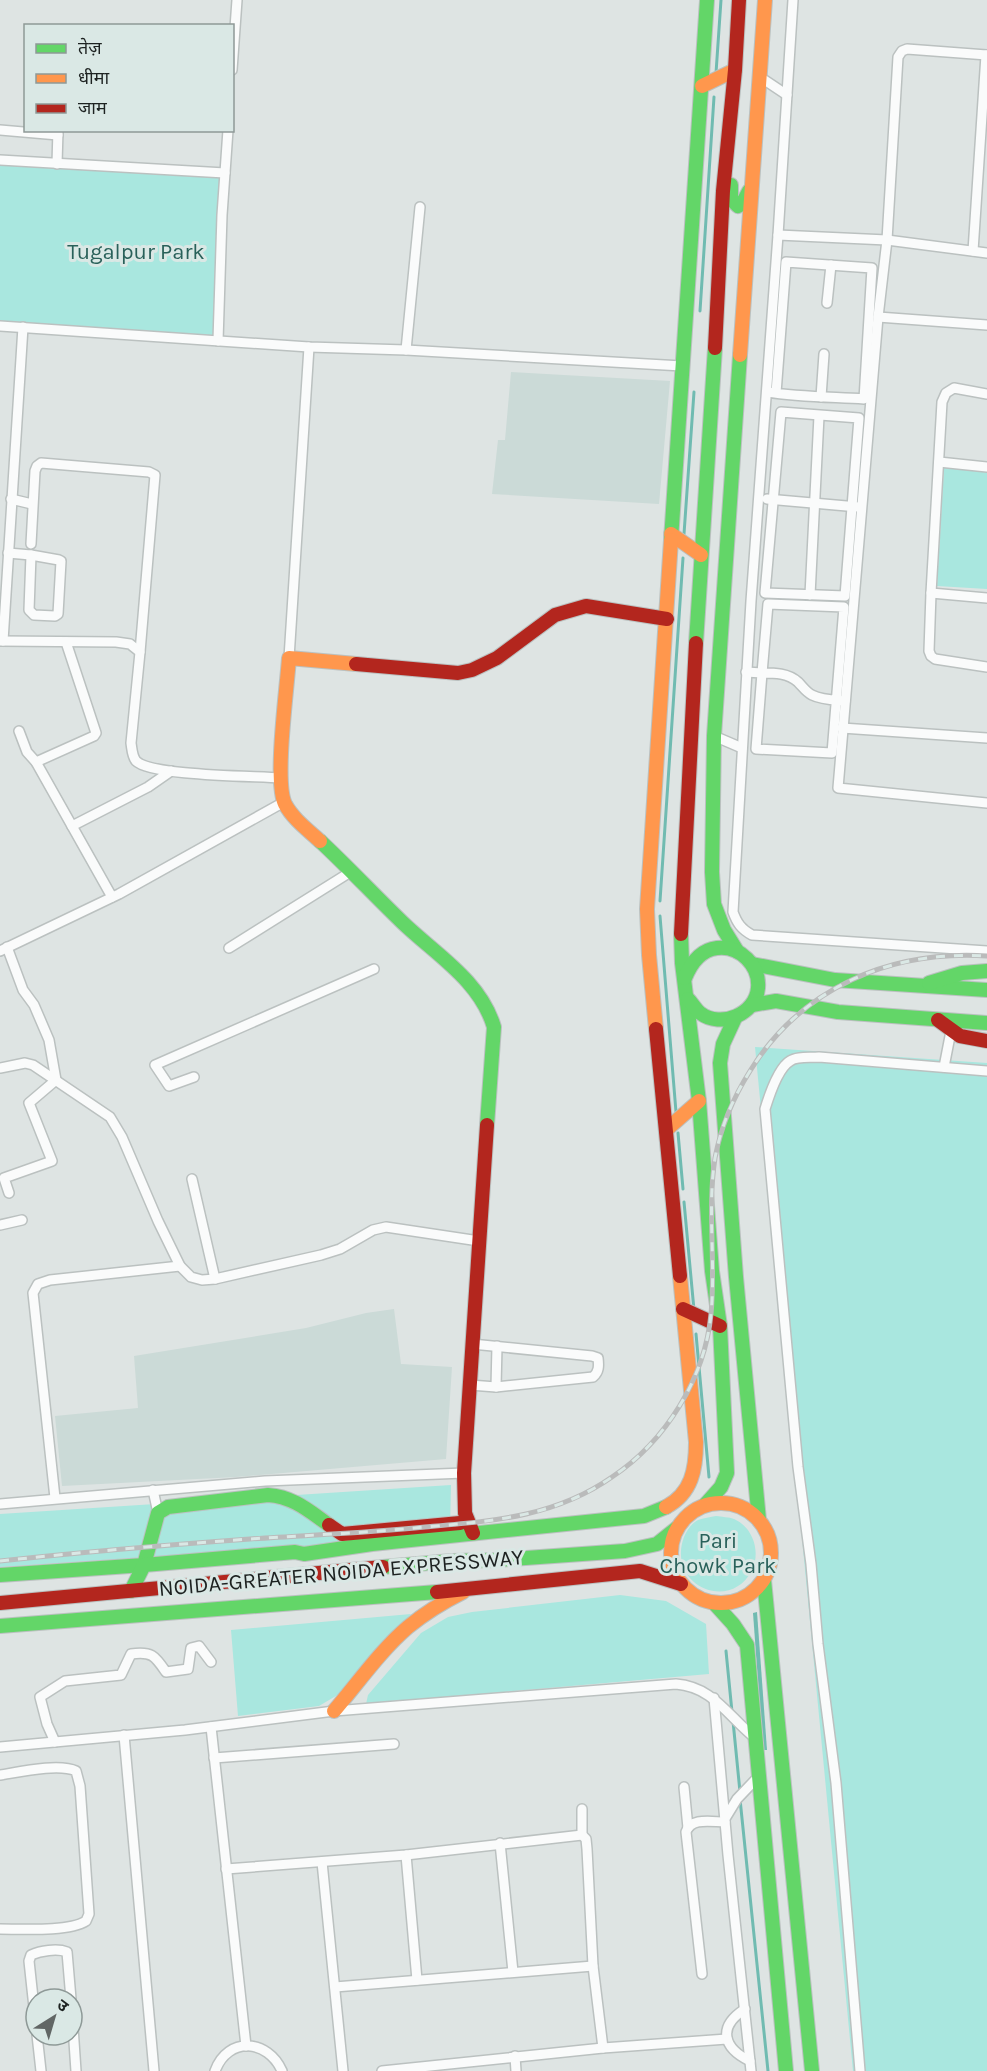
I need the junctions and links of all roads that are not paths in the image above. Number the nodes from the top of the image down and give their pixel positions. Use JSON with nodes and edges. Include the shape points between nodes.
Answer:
{"nodes":[{"id":1,"x":237,"y":0,"type":"edge"},
{"id":2,"x":707,"y":0,"type":"edge"},
{"id":3,"x":739,"y":0,"type":"edge"},
{"id":4,"x":765,"y":0,"type":"edge"},
{"id":5,"x":793,"y":0,"type":"edge"},
{"id":6,"x":234,"y":42,"type":"edge"},
{"id":7,"x":987,"y":55,"type":"edge"},
{"id":8,"x":735,"y":70,"type":"junction"},
{"id":9,"x":760,"y":77,"type":"junction"},
{"id":10,"x":702,"y":86,"type":"junction"},
{"id":11,"x":786,"y":95,"type":"junction"},
{"id":12,"x":0,"y":130,"type":"edge"},
{"id":13,"x":24,"y":131,"type":"edge"},
{"id":14,"x":39,"y":132,"type":"edge"},
{"id":15,"x":228,"y":132,"type":"edge"},
{"id":16,"x":58,"y":133,"type":"edge"},
{"id":17,"x":0,"y":160,"type":"edge"},
{"id":18,"x":57,"y":164,"type":"junction"},
{"id":19,"x":726,"y":166,"type":"junction"},
{"id":20,"x":225,"y":173,"type":"junction"},
{"id":21,"x":751,"y":187,"type":"junction"},
{"id":22,"x":420,"y":207,"type":"dead end"},
{"id":23,"x":778,"y":235,"type":"junction"},
{"id":24,"x":887,"y":240,"type":"junction"},
{"id":25,"x":973,"y":251,"type":"junction"},
{"id":26,"x":987,"y":253,"type":"edge"},
{"id":27,"x":776,"y":261,"type":"junction"},
{"id":28,"x":786,"y":262,"type":"junction"},
{"id":29,"x":831,"y":265,"type":"junction"},
{"id":30,"x":827,"y":303,"type":"dead end"},
{"id":31,"x":878,"y":317,"type":"junction"},
{"id":32,"x":987,"y":325,"type":"edge"},
{"id":33,"x":0,"y":326,"type":"edge"},
{"id":34,"x":23,"y":327,"type":"junction"},
{"id":35,"x":218,"y":341,"type":"junction"},
{"id":36,"x":309,"y":347,"type":"junction"},
{"id":37,"x":406,"y":350,"type":"junction"},
{"id":38,"x":824,"y":354,"type":"dead end"},
{"id":39,"x":682,"y":366,"type":"junction"},
{"id":40,"x":772,"y":393,"type":"junction"},
{"id":41,"x":987,"y":394,"type":"edge"},
{"id":42,"x":821,"y":397,"type":"junction"},
{"id":43,"x":819,"y":416,"type":"junction"},
{"id":44,"x":939,"y":462,"type":"junction"},
{"id":45,"x":987,"y":467,"type":"edge"},
{"id":46,"x":759,"y":498,"type":"junction"},
{"id":47,"x":12,"y":499,"type":"junction"},
{"id":48,"x":773,"y":500,"type":"junction"},
{"id":49,"x":815,"y":503,"type":"junction"},
{"id":50,"x":33,"y":504,"type":"junction"},
{"id":51,"x":857,"y":507,"type":"junction"},
{"id":52,"x":671,"y":534,"type":"junction"},
{"id":53,"x":31,"y":544,"type":"dead end"},
{"id":54,"x":8,"y":553,"type":"junction"},
{"id":55,"x":31,"y":555,"type":"junction"},
{"id":56,"x":701,"y":555,"type":"junction"},
{"id":57,"x":931,"y":593,"type":"junction"},
{"id":58,"x":810,"y":595,"type":"junction"},
{"id":59,"x":987,"y":597,"type":"edge"},
{"id":60,"x":667,"y":619,"type":"junction"},
{"id":61,"x":1,"y":641,"type":"edge"},
{"id":62,"x":66,"y":642,"type":"junction"},
{"id":63,"x":140,"y":652,"type":"junction"},
{"id":64,"x":289,"y":658,"type":"junction"},
{"id":65,"x":987,"y":667,"type":"edge"},
{"id":66,"x":747,"y":672,"type":"junction"},
{"id":67,"x":762,"y":673,"type":"junction"},
{"id":68,"x":841,"y":700,"type":"junction"},
{"id":69,"x":842,"y":728,"type":"junction"},
{"id":70,"x":19,"y":731,"type":"dead end"},
{"id":71,"x":714,"y":736,"type":"junction"},
{"id":72,"x":987,"y":738,"type":"edge"},
{"id":73,"x":742,"y":748,"type":"junction"},
{"id":74,"x":36,"y":762,"type":"junction"},
{"id":75,"x":171,"y":771,"type":"junction"},
{"id":76,"x":280,"y":778,"type":"junction"},
{"id":77,"x":284,"y":802,"type":"junction"},
{"id":78,"x":987,"y":803,"type":"edge"},
{"id":79,"x":72,"y":826,"type":"junction"},
{"id":80,"x":352,"y":871,"type":"junction"},
{"id":81,"x":112,"y":897,"type":"junction"},
{"id":82,"x":229,"y":948,"type":"dead end"},
{"id":83,"x":3,"y":949,"type":"edge"},
{"id":84,"x":737,"y":951,"type":"junction"},
{"id":85,"x":987,"y":951,"type":"edge"},
{"id":86,"x":752,"y":964,"type":"junction"},
{"id":87,"x":374,"y":969,"type":"dead end"},
{"id":88,"x":987,"y":972,"type":"edge"},
{"id":89,"x":685,"y":978,"type":"junction"},
{"id":90,"x":924,"y":985,"type":"junction"},
{"id":91,"x":987,"y":990,"type":"edge"},
{"id":92,"x":687,"y":997,"type":"junction"},
{"id":93,"x":752,"y":1005,"type":"junction"},
{"id":94,"x":735,"y":1018,"type":"junction"},
{"id":95,"x":938,"y":1020,"type":"junction"},
{"id":96,"x":987,"y":1023,"type":"edge"},
{"id":97,"x":951,"y":1032,"type":"junction"},
{"id":98,"x":987,"y":1041,"type":"edge"},
{"id":99,"x":944,"y":1067,"type":"junction"},
{"id":100,"x":0,"y":1068,"type":"edge"},
{"id":101,"x":987,"y":1071,"type":"edge"},
{"id":102,"x":194,"y":1077,"type":"dead end"},
{"id":103,"x":56,"y":1080,"type":"junction"},
{"id":104,"x":699,"y":1101,"type":"junction"},
{"id":105,"x":666,"y":1130,"type":"junction"},
{"id":106,"x":192,"y":1179,"type":"dead end"},
{"id":107,"x":9,"y":1193,"type":"dead end"},
{"id":108,"x":22,"y":1220,"type":"dead end"},
{"id":109,"x":0,"y":1226,"type":"edge"},
{"id":110,"x":479,"y":1241,"type":"junction"},
{"id":111,"x":180,"y":1266,"type":"junction"},
{"id":112,"x":215,"y":1279,"type":"junction"},
{"id":113,"x":683,"y":1309,"type":"junction"},
{"id":114,"x":720,"y":1326,"type":"junction"},
{"id":115,"x":472,"y":1344,"type":"junction"},
{"id":116,"x":497,"y":1346,"type":"junction"},
{"id":117,"x":470,"y":1385,"type":"junction"},
{"id":118,"x":496,"y":1387,"type":"junction"},
{"id":119,"x":464,"y":1473,"type":"junction"},
{"id":120,"x":278,"y":1481,"type":"junction"},
{"id":121,"x":153,"y":1490,"type":"junction"},
{"id":122,"x":279,"y":1496,"type":"junction"},
{"id":123,"x":55,"y":1498,"type":"junction"},
{"id":124,"x":0,"y":1504,"type":"edge"},
{"id":125,"x":705,"y":1505,"type":"junction"},
{"id":126,"x":158,"y":1513,"type":"junction"},
{"id":127,"x":759,"y":1520,"type":"junction"},
{"id":128,"x":460,"y":1524,"type":"junction"},
{"id":129,"x":676,"y":1528,"type":"junction"},
{"id":130,"x":473,"y":1533,"type":"junction"},
{"id":131,"x":304,"y":1554,"type":"junction"},
{"id":132,"x":144,"y":1565,"type":"junction"},
{"id":133,"x":318,"y":1574,"type":"junction"},
{"id":134,"x":0,"y":1575,"type":"edge"},
{"id":135,"x":764,"y":1580,"type":"junction"},
{"id":136,"x":681,"y":1584,"type":"junction"},
{"id":137,"x":470,"y":1589,"type":"junction"},
{"id":138,"x":131,"y":1591,"type":"junction"},
{"id":139,"x":714,"y":1603,"type":"junction"},
{"id":140,"x":0,"y":1604,"type":"edge"},
{"id":141,"x":0,"y":1626,"type":"edge"},
{"id":142,"x":212,"y":1662,"type":"dead end"},
{"id":143,"x":714,"y":1698,"type":"junction"},
{"id":144,"x":334,"y":1711,"type":"junction"},
{"id":145,"x":211,"y":1727,"type":"junction"},
{"id":146,"x":124,"y":1735,"type":"junction"},
{"id":147,"x":754,"y":1737,"type":"junction"},
{"id":148,"x":55,"y":1742,"type":"junction"},
{"id":149,"x":394,"y":1744,"type":"dead end"},
{"id":150,"x":0,"y":1747,"type":"edge"},
{"id":151,"x":214,"y":1758,"type":"junction"},
{"id":152,"x":0,"y":1774,"type":"edge"},
{"id":153,"x":759,"y":1776,"type":"junction"},
{"id":154,"x":684,"y":1787,"type":"dead end"},
{"id":155,"x":582,"y":1809,"type":"dead end"},
{"id":156,"x":725,"y":1821,"type":"junction"},
{"id":157,"x":688,"y":1828,"type":"junction"},
{"id":158,"x":582,"y":1835,"type":"junction"},
{"id":159,"x":500,"y":1843,"type":"junction"},
{"id":160,"x":406,"y":1855,"type":"junction"},
{"id":161,"x":322,"y":1862,"type":"junction"},
{"id":162,"x":226,"y":1869,"type":"junction"},
{"id":163,"x":0,"y":1929,"type":"edge"},
{"id":164,"x":593,"y":1966,"type":"junction"},
{"id":165,"x":513,"y":1972,"type":"junction"},
{"id":166,"x":702,"y":1974,"type":"dead end"},
{"id":167,"x":417,"y":1980,"type":"junction"},
{"id":168,"x":32,"y":1987,"type":"edge"},
{"id":169,"x":70,"y":1987,"type":"edge"},
{"id":170,"x":334,"y":1987,"type":"junction"},
{"id":171,"x":745,"y":2009,"type":"junction"},
{"id":172,"x":727,"y":2039,"type":"junction"},
{"id":173,"x":246,"y":2046,"type":"junction"},
{"id":174,"x":38,"y":2047,"type":"edge"},
{"id":175,"x":74,"y":2047,"type":"edge"},
{"id":176,"x":603,"y":2048,"type":"junction"},
{"id":177,"x":515,"y":2056,"type":"junction"},
{"id":178,"x":751,"y":2066,"type":"edge"},
{"id":179,"x":41,"y":2071,"type":"edge"},
{"id":180,"x":76,"y":2071,"type":"edge"},
{"id":181,"x":154,"y":2071,"type":"edge"},
{"id":182,"x":215,"y":2071,"type":"edge"},
{"id":183,"x":282,"y":2071,"type":"edge"},
{"id":184,"x":343,"y":2071,"type":"edge"},
{"id":185,"x":382,"y":2071,"type":"edge"},
{"id":186,"x":516,"y":2071,"type":"edge"},
{"id":187,"x":786,"y":2071,"type":"edge"},
{"id":188,"x":812,"y":2071,"type":"edge"},
{"id":189,"x":860,"y":2071,"type":"edge"}],
"edges":[{"from":1,"to":6,"type":"street"},
{"from":2,"to":10,"type":"main road"},
{"from":3,"to":8,"type":"main road"},
{"from":4,"to":9,"type":"main road"},
{"from":5,"to":11,"type":"street"},
{"from":7,"to":24,"type":"street","via":[[907,49],[898,57]]},
{"from":7,"to":25,"type":"street"},
{"from":8,"to":10,"type":"main road"},
{"from":8,"to":19,"type":"main road"},
{"from":9,"to":11,"type":"street"},
{"from":9,"to":21,"type":"main road"},
{"from":10,"to":39,"type":"main road"},
{"from":11,"to":23,"type":"street"},
{"from":12,"to":13,"type":"street"},
{"from":14,"to":16,"type":"street"},
{"from":15,"to":20,"type":"street"},
{"from":16,"to":18,"type":"street"},
{"from":17,"to":18,"type":"street"},
{"from":18,"to":20,"type":"street"},
{"from":19,"to":21,"type":"main road","via":[[733,203],[742,204]]},
{"from":19,"to":56,"type":"main road"},
{"from":20,"to":35,"type":"street"},
{"from":21,"to":71,"type":"main road"},
{"from":22,"to":37,"type":"street"},
{"from":23,"to":24,"type":"street"},
{"from":23,"to":27,"type":"street"},
{"from":24,"to":25,"type":"street"},
{"from":24,"to":31,"type":"street"},
{"from":25,"to":26,"type":"street"},
{"from":27,"to":28,"type":"street"},
{"from":27,"to":40,"type":"street"},
{"from":28,"to":29,"type":"street"},
{"from":28,"to":40,"type":"street"},
{"from":29,"to":30,"type":"street"},
{"from":29,"to":42,"type":"street","via":[[872,268],[864,399]]},
{"from":31,"to":32,"type":"street"},
{"from":31,"to":51,"type":"street"},
{"from":33,"to":34,"type":"street"},
{"from":34,"to":35,"type":"street"},
{"from":34,"to":47,"type":"street"},
{"from":35,"to":36,"type":"street"},
{"from":36,"to":37,"type":"street"},
{"from":36,"to":64,"type":"street"},
{"from":37,"to":39,"type":"street"},
{"from":38,"to":42,"type":"street"},
{"from":39,"to":52,"type":"main road"},
{"from":40,"to":42,"type":"street"},
{"from":40,"to":46,"type":"street"},
{"from":41,"to":44,"type":"street","via":[[954,388],[946,393],[942,402]]},
{"from":43,"to":48,"type":"street","via":[[780,412]]},
{"from":43,"to":49,"type":"street"},
{"from":43,"to":51,"type":"street","via":[[859,418]]},
{"from":44,"to":45,"type":"street"},
{"from":44,"to":57,"type":"street"},
{"from":46,"to":48,"type":"street"},
{"from":46,"to":66,"type":"street"},
{"from":47,"to":50,"type":"street"},
{"from":47,"to":54,"type":"street"},
{"from":48,"to":49,"type":"street"},
{"from":48,"to":58,"type":"street","via":[[765,593]]},
{"from":49,"to":51,"type":"street"},
{"from":49,"to":58,"type":"street"},
{"from":50,"to":53,"type":"street"},
{"from":50,"to":63,"type":"street","via":[[35,471],[41,463],[155,475]]},
{"from":51,"to":58,"type":"street","via":[[845,596]]},
{"from":51,"to":68,"type":"street"},
{"from":52,"to":56,"type":"main road"},
{"from":52,"to":60,"type":"main road"},
{"from":54,"to":55,"type":"street"},
{"from":54,"to":61,"type":"street"},
{"from":55,"to":55,"type":"street","via":[[61,561],[55,616],[34,615],[29,610]]},
{"from":56,"to":89,"type":"main road","via":[[681,926]]},
{"from":57,"to":59,"type":"street"},
{"from":57,"to":65,"type":"street","via":[[931,656]]},
{"from":60,"to":64,"type":"main road","via":[[586,606],[567,610],[488,665],[458,673]]},
{"from":60,"to":105,"type":"main road","via":[[647,909]]},
{"from":61,"to":62,"type":"street"},
{"from":62,"to":63,"type":"street","via":[[116,642],[130,644]]},
{"from":62,"to":74,"type":"street","via":[[96,733]]},
{"from":63,"to":75,"type":"street","via":[[132,753],[136,761],[147,767]]},
{"from":64,"to":76,"type":"main road"},
{"from":66,"to":67,"type":"street"},
{"from":66,"to":73,"type":"street"},
{"from":67,"to":68,"type":"street","via":[[791,677],[810,694]]},
{"from":67,"to":68,"type":"street","via":[[756,749],[832,753]]},
{"from":67,"to":68,"type":"street","via":[[768,604],[843,607]]},
{"from":68,"to":69,"type":"street"},
{"from":69,"to":72,"type":"street"},
{"from":69,"to":78,"type":"street","via":[[838,788]]},
{"from":70,"to":74,"type":"street","via":[[27,752]]},
{"from":71,"to":73,"type":"street"},
{"from":71,"to":84,"type":"main road","via":[[714,904]]},
{"from":73,"to":85,"type":"street","via":[[733,912],[743,931],[752,935]]},
{"from":74,"to":79,"type":"street"},
{"from":75,"to":76,"type":"street"},
{"from":75,"to":79,"type":"street"},
{"from":76,"to":77,"type":"main road"},
{"from":77,"to":80,"type":"main road","via":[[297,821]]},
{"from":77,"to":81,"type":"street"},
{"from":79,"to":81,"type":"street"},
{"from":80,"to":82,"type":"street"},
{"from":80,"to":110,"type":"main road","via":[[467,981],[490,1014],[494,1027]]},
{"from":81,"to":83,"type":"street"},
{"from":83,"to":103,"type":"street","via":[[49,1040]]},
{"from":84,"to":86,"type":"main road"},
{"from":84,"to":89,"type":"main road","via":[[718,948],[700,954]]},
{"from":86,"to":90,"type":"main road","via":[[835,980]]},
{"from":86,"to":93,"type":"main road","via":[[758,977],[758,992]]},
{"from":87,"to":102,"type":"street","via":[[155,1065],[169,1086]]},
{"from":88,"to":90,"type":"main road","via":[[962,973]]},
{"from":89,"to":92,"type":"main road"},
{"from":90,"to":91,"type":"main road"},
{"from":92,"to":94,"type":"main road","via":[[707,1017]]},
{"from":92,"to":104,"type":"main road"},
{"from":93,"to":94,"type":"main road"},
{"from":93,"to":95,"type":"main road","via":[[776,1001],[838,1012]]},
{"from":94,"to":127,"type":"main road","via":[[723,1044],[720,1063]]},
{"from":95,"to":96,"type":"main road"},
{"from":95,"to":97,"type":"main road"},
{"from":97,"to":98,"type":"main road","via":[[969,1040]]},
{"from":97,"to":99,"type":"street"},
{"from":99,"to":101,"type":"street"},
{"from":99,"to":189,"type":"street","via":[[796,1058],[778,1076],[765,1109],[792,1411],[836,1783]]},
{"from":100,"to":103,"type":"street","via":[[30,1064]]},
{"from":103,"to":107,"type":"street","via":[[29,1103],[51,1161],[4,1178]]},
{"from":103,"to":111,"type":"street","via":[[110,1117]]},
{"from":104,"to":105,"type":"main road"},
{"from":104,"to":114,"type":"main road"},
{"from":105,"to":113,"type":"main road"},
{"from":106,"to":112,"type":"street"},
{"from":108,"to":109,"type":"street"},
{"from":110,"to":112,"type":"street","via":[[386,1227],[321,1255]]},
{"from":110,"to":115,"type":"main road"},
{"from":111,"to":112,"type":"street","via":[[191,1277]]},
{"from":111,"to":123,"type":"street","via":[[50,1280],[38,1284],[33,1293]]},
{"from":113,"to":114,"type":"main road"},
{"from":113,"to":130,"type":"main road","via":[[696,1462],[687,1490],[662,1510],[644,1516]]},
{"from":114,"to":125,"type":"main road","via":[[727,1473],[721,1489]]},
{"from":115,"to":116,"type":"street"},
{"from":115,"to":117,"type":"main road"},
{"from":116,"to":118,"type":"street"},
{"from":116,"to":118,"type":"street","via":[[592,1356],[598,1358],[599,1364],[593,1377]]},
{"from":117,"to":118,"type":"street"},
{"from":117,"to":119,"type":"main road"},
{"from":119,"to":120,"type":"street"},
{"from":119,"to":128,"type":"main road"},
{"from":120,"to":121,"type":"street"},
{"from":120,"to":122,"type":"street"},
{"from":121,"to":123,"type":"street"},
{"from":121,"to":126,"type":"street"},
{"from":122,"to":126,"type":"main road","via":[[168,1507]]},
{"from":122,"to":128,"type":"main road","via":[[291,1499],[342,1534]]},
{"from":123,"to":124,"type":"street"},
{"from":125,"to":127,"type":"main road","via":[[734,1504]]},
{"from":125,"to":129,"type":"main road"},
{"from":126,"to":132,"type":"main road"},
{"from":127,"to":135,"type":"main road","via":[[771,1549]]},
{"from":128,"to":130,"type":"main road"},
{"from":128,"to":130,"type":"main road"},
{"from":128,"to":131,"type":"main road","via":[[372,1544]]},
{"from":129,"to":133,"type":"main road","name":"NOIDA-GREATER NOIDA EXPRESSWAY","via":[[657,1544],[625,1551]]},
{"from":129,"to":136,"type":"main road","via":[[670,1557]]},
{"from":131,"to":132,"type":"main road"},
{"from":131,"to":133,"type":"main road"},
{"from":132,"to":134,"type":"main road"},
{"from":132,"to":138,"type":"main road"},
{"from":133,"to":138,"type":"main road","name":"NOIDA-GREATER NOIDA EXPRESSWAY"},
{"from":135,"to":139,"type":"main road","via":[[742,1599]]},
{"from":135,"to":188,"type":"main road"},
{"from":136,"to":137,"type":"main road","name":"NOIDA-GREATER NOIDA EXPRESSWAY","via":[[640,1571]]},
{"from":136,"to":139,"type":"main road","via":[[701,1600]]},
{"from":137,"to":141,"type":"main road","name":"NOIDA-GREATER NOIDA EXPRESSWAY"},
{"from":137,"to":144,"type":"main road","via":[[417,1619]]},
{"from":138,"to":140,"type":"main road","name":"NOIDA-GREATER NOIDA EXPRESSWAY"},
{"from":139,"to":147,"type":"main road","via":[[747,1644]]},
{"from":142,"to":148,"type":"street","via":[[199,1646],[191,1648],[188,1669],[166,1672],[157,1658],[146,1652],[131,1654],[121,1675],[65,1681],[40,1697]]},
{"from":143,"to":144,"type":"street","via":[[701,1689],[676,1684]]},
{"from":143,"to":147,"type":"street"},
{"from":143,"to":156,"type":"street"},
{"from":144,"to":145,"type":"street"},
{"from":145,"to":146,"type":"street"},
{"from":145,"to":151,"type":"street"},
{"from":146,"to":148,"type":"street"},
{"from":146,"to":181,"type":"street"},
{"from":147,"to":153,"type":"main road"},
{"from":148,"to":150,"type":"street"},
{"from":149,"to":151,"type":"street"},
{"from":151,"to":162,"type":"street"},
{"from":152,"to":163,"type":"street","via":[[57,1768],[76,1771],[90,1914],[86,1922],[75,1926]]},
{"from":153,"to":156,"type":"street","via":[[740,1796]]},
{"from":153,"to":187,"type":"main road"},
{"from":154,"to":157,"type":"street"},
{"from":155,"to":158,"type":"street"},
{"from":156,"to":157,"type":"street","via":[[695,1822]]},
{"from":156,"to":171,"type":"street"},
{"from":157,"to":166,"type":"street"},
{"from":158,"to":159,"type":"street"},
{"from":158,"to":164,"type":"street","via":[[587,1849]]},
{"from":159,"to":160,"type":"street"},
{"from":159,"to":165,"type":"street"},
{"from":160,"to":161,"type":"street"},
{"from":160,"to":167,"type":"street"},
{"from":161,"to":162,"type":"street"},
{"from":161,"to":170,"type":"street"},
{"from":162,"to":173,"type":"street"},
{"from":164,"to":165,"type":"street"},
{"from":164,"to":176,"type":"street"},
{"from":165,"to":167,"type":"street"},
{"from":167,"to":170,"type":"street"},
{"from":168,"to":169,"type":"street","via":[[31,1955],[62,1950],[67,1952]]},
{"from":170,"to":184,"type":"street"},
{"from":171,"to":172,"type":"street","via":[[730,2021]]},
{"from":171,"to":178,"type":"street"},
{"from":172,"to":176,"type":"street"},
{"from":172,"to":178,"type":"street"},
{"from":173,"to":182,"type":"street","via":[[225,2055]]},
{"from":173,"to":183,"type":"street","via":[[268,2052]]},
{"from":174,"to":179,"type":"street"},
{"from":175,"to":180,"type":"street"},
{"from":176,"to":177,"type":"street"},
{"from":177,"to":185,"type":"street"},
{"from":177,"to":186,"type":"street"}]}
